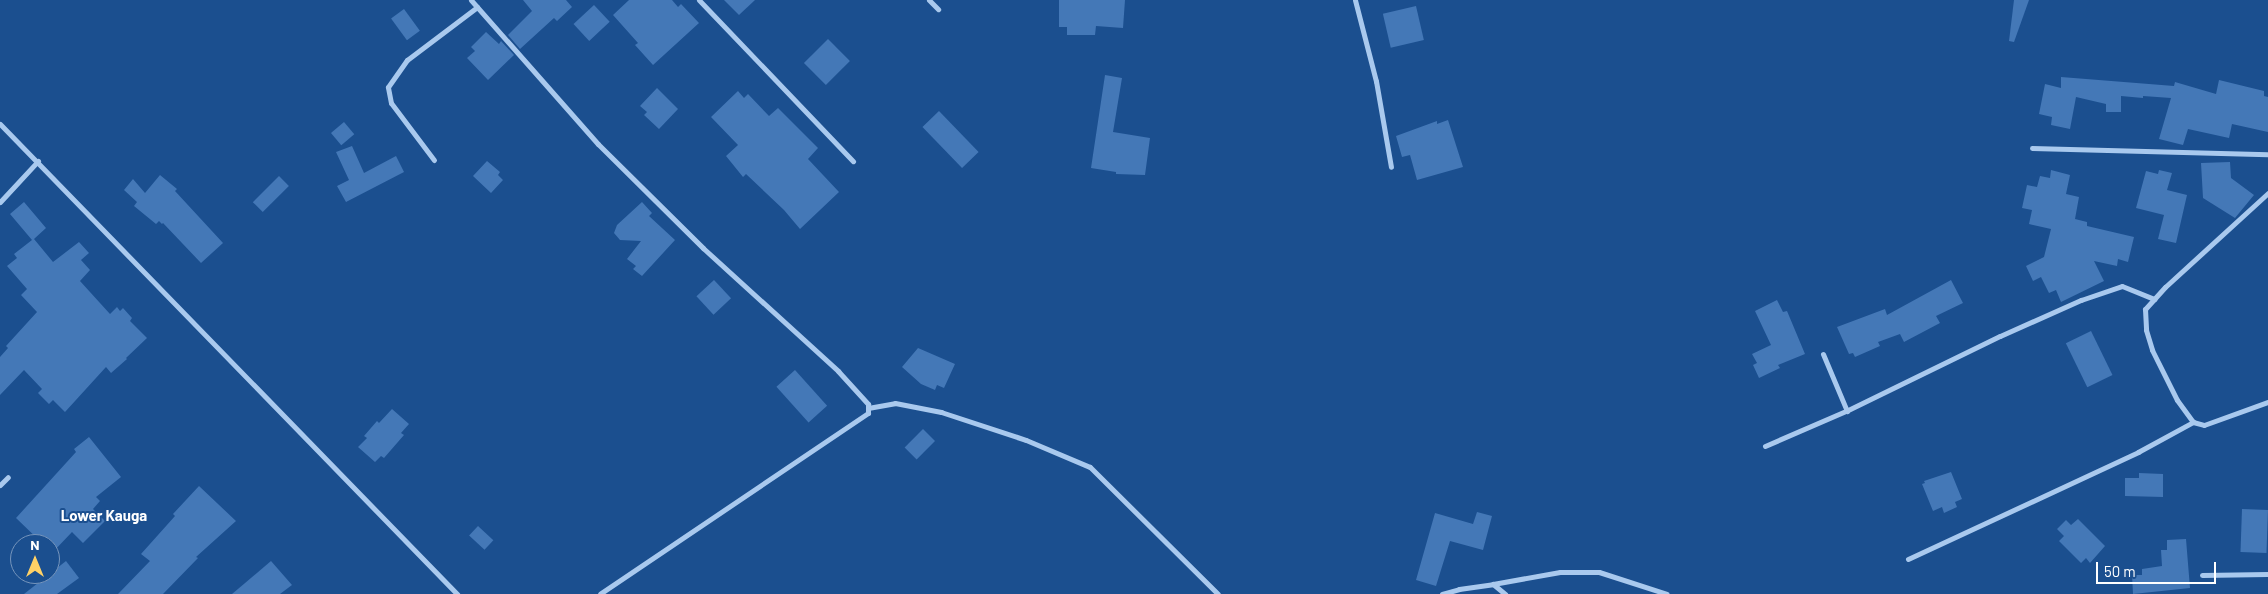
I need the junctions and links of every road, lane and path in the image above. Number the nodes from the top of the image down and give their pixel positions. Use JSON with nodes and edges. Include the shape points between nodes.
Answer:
{"nodes":[{"id":1,"x":471,"y":0,"type":"edge"},
{"id":2,"x":699,"y":0,"type":"edge"},
{"id":3,"x":929,"y":0,"type":"edge"},
{"id":4,"x":1355,"y":0,"type":"edge"},
{"id":5,"x":477,"y":7,"type":"junction"},
{"id":6,"x":938,"y":9,"type":"dead end"},
{"id":7,"x":0,"y":124,"type":"edge"},
{"id":8,"x":2032,"y":148,"type":"dead end"},
{"id":9,"x":2268,"y":154,"type":"edge"},
{"id":10,"x":434,"y":160,"type":"dead end"},
{"id":11,"x":38,"y":161,"type":"junction"},
{"id":12,"x":853,"y":161,"type":"dead end"},
{"id":13,"x":1391,"y":167,"type":"dead end"},
{"id":14,"x":2268,"y":193,"type":"edge"},
{"id":15,"x":0,"y":202,"type":"edge"},
{"id":16,"x":2155,"y":299,"type":"junction"},
{"id":17,"x":1823,"y":354,"type":"dead end"},
{"id":18,"x":2268,"y":402,"type":"edge"},
{"id":19,"x":868,"y":408,"type":"junction"},
{"id":20,"x":1847,"y":410,"type":"junction"},
{"id":21,"x":2193,"y":422,"type":"junction"},
{"id":22,"x":1765,"y":446,"type":"dead end"},
{"id":23,"x":8,"y":477,"type":"dead end"},
{"id":24,"x":0,"y":484,"type":"edge"},
{"id":25,"x":1908,"y":559,"type":"dead end"},
{"id":26,"x":2268,"y":574,"type":"edge"},
{"id":27,"x":2202,"y":575,"type":"dead end"},
{"id":28,"x":1493,"y":584,"type":"junction"},
{"id":29,"x":457,"y":594,"type":"edge"},
{"id":30,"x":600,"y":594,"type":"edge"},
{"id":31,"x":1218,"y":594,"type":"edge"},
{"id":32,"x":1442,"y":594,"type":"edge"},
{"id":33,"x":1505,"y":594,"type":"edge"},
{"id":34,"x":1667,"y":594,"type":"edge"}],
"edges":[{"from":1,"to":5,"type":"street"},
{"from":2,"to":12,"type":"street"},
{"from":3,"to":6,"type":"street"},
{"from":4,"to":13,"type":"street","via":[[1376,82]]},
{"from":5,"to":10,"type":"street","via":[[407,60],[388,87],[391,103]]},
{"from":5,"to":19,"type":"street","via":[[598,144],[703,248],[838,371],[868,404]]},
{"from":7,"to":11,"type":"street"},
{"from":8,"to":9,"type":"street"},
{"from":11,"to":15,"type":"street"},
{"from":11,"to":29,"type":"street"},
{"from":14,"to":16,"type":"street"},
{"from":16,"to":20,"type":"street","via":[[2122,286],[2081,300]]},
{"from":16,"to":21,"type":"street","via":[[2145,310],[2152,350],[2177,400]]},
{"from":17,"to":20,"type":"street"},
{"from":18,"to":21,"type":"street","via":[[2204,425]]},
{"from":19,"to":30,"type":"street","via":[[868,413]]},
{"from":19,"to":31,"type":"street","via":[[896,403],[941,412],[1026,440],[1090,467]]},
{"from":20,"to":22,"type":"street"},
{"from":21,"to":25,"type":"street","via":[[2129,456]]},
{"from":23,"to":24,"type":"street"},
{"from":26,"to":27,"type":"street"},
{"from":28,"to":32,"type":"street","via":[[1459,588]]},
{"from":28,"to":33,"type":"street"},
{"from":28,"to":34,"type":"street","via":[[1560,572],[1599,572]]}]}
